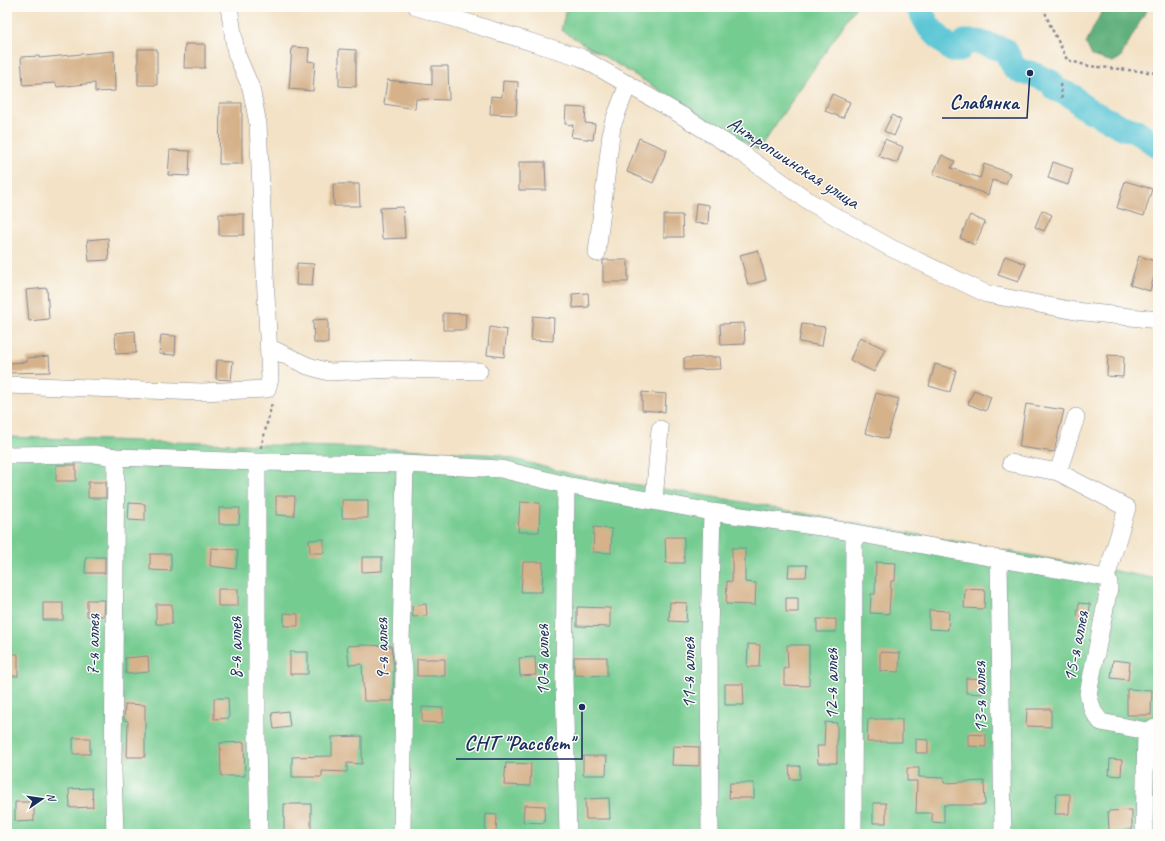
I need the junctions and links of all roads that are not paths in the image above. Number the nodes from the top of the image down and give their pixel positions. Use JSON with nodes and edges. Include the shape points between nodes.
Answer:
{"nodes":[{"id":1,"x":229,"y":7,"type":"edge"},
{"id":2,"x":417,"y":7,"type":"edge"},
{"id":3,"x":628,"y":84,"type":"junction"},
{"id":4,"x":597,"y":253,"type":"dead end"},
{"id":5,"x":1158,"y":320,"type":"edge"},
{"id":6,"x":268,"y":347,"type":"junction"},
{"id":7,"x":479,"y":371,"type":"dead end"},
{"id":8,"x":7,"y":386,"type":"edge"},
{"id":9,"x":1076,"y":417,"type":"dead end"},
{"id":10,"x":660,"y":429,"type":"dead end"},
{"id":11,"x":7,"y":455,"type":"edge"},
{"id":12,"x":116,"y":456,"type":"junction"},
{"id":13,"x":257,"y":462,"type":"junction"},
{"id":14,"x":1011,"y":463,"type":"dead end"},
{"id":15,"x":406,"y":464,"type":"junction"},
{"id":16,"x":1058,"y":472,"type":"junction"},
{"id":17,"x":566,"y":485,"type":"junction"},
{"id":18,"x":654,"y":501,"type":"junction"},
{"id":19,"x":712,"y":512,"type":"junction"},
{"id":20,"x":854,"y":534,"type":"junction"},
{"id":21,"x":999,"y":559,"type":"junction"},
{"id":22,"x":1108,"y":583,"type":"junction"},
{"id":23,"x":1152,"y":729,"type":"edge"},
{"id":24,"x":115,"y":834,"type":"edge"},
{"id":25,"x":259,"y":834,"type":"edge"},
{"id":26,"x":402,"y":834,"type":"edge"},
{"id":27,"x":568,"y":834,"type":"edge"},
{"id":28,"x":710,"y":834,"type":"edge"},
{"id":29,"x":852,"y":834,"type":"edge"},
{"id":30,"x":1003,"y":834,"type":"edge"},
{"id":31,"x":1144,"y":834,"type":"edge"}],
"edges":[{"from":1,"to":6,"type":"street","via":[[236,53],[251,88],[258,124]]},
{"from":2,"to":3,"type":"street","name":"Антропшинская улица","via":[[580,57]]},
{"from":3,"to":4,"type":"street","via":[[612,126]]},
{"from":3,"to":5,"type":"street","name":"Антропшинская улица","via":[[737,150],[810,202],[889,247],[987,294],[1075,312]]},
{"from":6,"to":7,"type":"street","via":[[308,366],[329,372],[397,369]]},
{"from":6,"to":8,"type":"street","via":[[270,379],[267,389],[202,392]]},
{"from":9,"to":16,"type":"street"},
{"from":10,"to":18,"type":"street"},
{"from":11,"to":12,"type":"street"},
{"from":12,"to":13,"type":"street"},
{"from":12,"to":24,"type":"street","name":"7-я аллея","via":[[113,769]]},
{"from":13,"to":15,"type":"street"},
{"from":13,"to":25,"type":"street","name":"8-я аллея"},
{"from":14,"to":16,"type":"street"},
{"from":15,"to":17,"type":"street","via":[[501,469]]},
{"from":15,"to":26,"type":"street","name":"9-я аллея","via":[[401,644],[404,669]]},
{"from":16,"to":22,"type":"street","via":[[1127,508]]},
{"from":17,"to":18,"type":"street"},
{"from":17,"to":27,"type":"street","name":"10-я аллея","via":[[564,682]]},
{"from":18,"to":19,"type":"street"},
{"from":19,"to":20,"type":"street"},
{"from":19,"to":28,"type":"street","name":"11-я аллея"},
{"from":20,"to":21,"type":"street"},
{"from":20,"to":29,"type":"street","name":"12-я аллея"},
{"from":21,"to":22,"type":"street"},
{"from":21,"to":30,"type":"street","name":"13-я аллея"},
{"from":22,"to":23,"type":"street","name":"15-я аллея","via":[[1088,694],[1093,711],[1101,722]]},
{"from":23,"to":31,"type":"street"}]}
